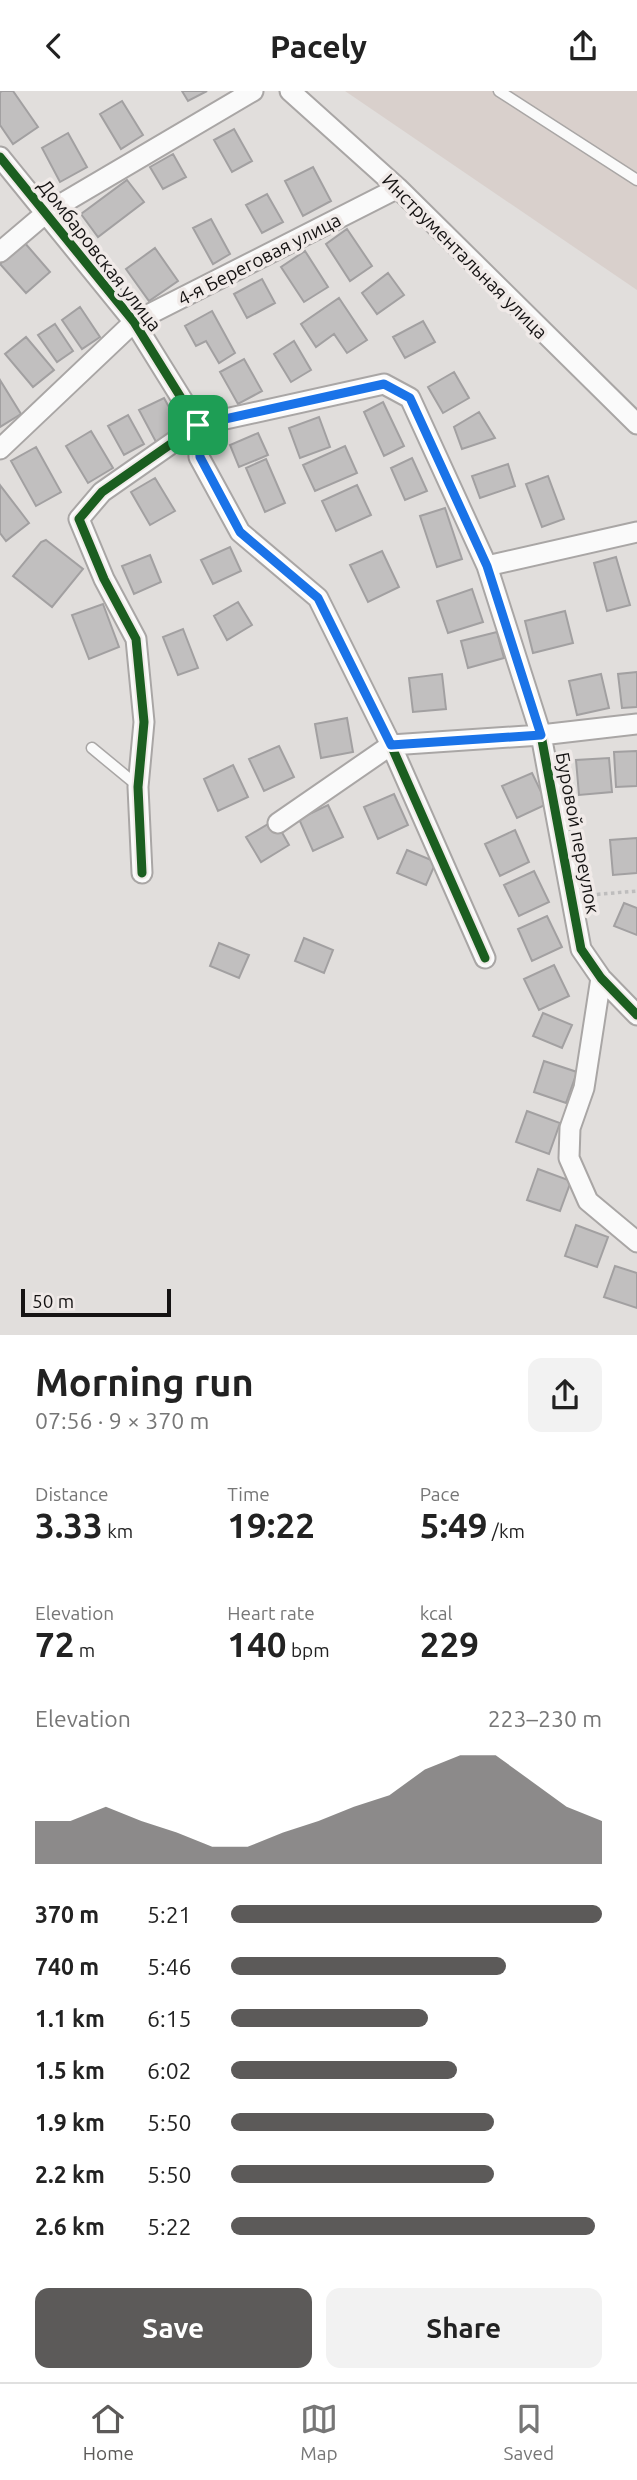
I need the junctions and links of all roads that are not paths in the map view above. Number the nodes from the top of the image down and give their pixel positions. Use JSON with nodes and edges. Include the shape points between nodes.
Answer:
{"nodes":[{"id":1,"x":253,"y":91,"type":"edge"},
{"id":2,"x":290,"y":91,"type":"edge"},
{"id":3,"x":499,"y":91,"type":"edge"},
{"id":4,"x":0,"y":157,"type":"edge"},
{"id":5,"x":637,"y":180,"type":"edge"},
{"id":6,"x":398,"y":188,"type":"junction"},
{"id":7,"x":46,"y":213,"type":"junction"},
{"id":8,"x":0,"y":252,"type":"edge"},
{"id":9,"x":134,"y":322,"type":"junction"},
{"id":10,"x":637,"y":424,"type":"edge"},
{"id":11,"x":198,"y":425,"type":"junction"},
{"id":12,"x":0,"y":449,"type":"edge"},
{"id":13,"x":637,"y":532,"type":"edge"},
{"id":14,"x":487,"y":566,"type":"junction"},
{"id":15,"x":637,"y":724,"type":"edge"},
{"id":16,"x":541,"y":735,"type":"junction"},
{"id":17,"x":391,"y":745,"type":"junction"},
{"id":18,"x":92,"y":748,"type":"dead end"},
{"id":19,"x":138,"y":787,"type":"junction"},
{"id":20,"x":278,"y":823,"type":"dead end"},
{"id":21,"x":142,"y":873,"type":"dead end"},
{"id":22,"x":485,"y":958,"type":"dead end"},
{"id":23,"x":601,"y":978,"type":"junction"},
{"id":24,"x":637,"y":1015,"type":"edge"},
{"id":25,"x":637,"y":1242,"type":"edge"}],
"edges":[{"from":1,"to":7,"type":"street"},
{"from":2,"to":6,"type":"street","name":"Инструментальная улица"},
{"from":3,"to":5,"type":"lane"},
{"from":4,"to":7,"type":"street","name":"Домбаровская улица"},
{"from":6,"to":9,"type":"street","name":"4-я Береговая улица"},
{"from":6,"to":10,"type":"street","name":"Инструментальная улица"},
{"from":7,"to":8,"type":"street"},
{"from":7,"to":9,"type":"street","name":"Домбаровская улица"},
{"from":9,"to":11,"type":"street","name":"Домбаровская улица"},
{"from":9,"to":12,"type":"street","name":"4-я Береговая улица"},
{"from":11,"to":14,"type":"street","name":"Буровой переулок","via":[[384,384],[410,398]]},
{"from":11,"to":17,"type":"street","name":"Домбаровская улица","via":[[200,457],[240,532],[318,598]]},
{"from":11,"to":19,"type":"street","via":[[102,492],[79,519],[135,639],[144,722]]},
{"from":13,"to":14,"type":"street"},
{"from":14,"to":16,"type":"street","name":"Буровой переулок"},
{"from":15,"to":16,"type":"street"},
{"from":16,"to":17,"type":"street"},
{"from":16,"to":23,"type":"street","name":"Буровой переулок","via":[[581,949]]},
{"from":17,"to":20,"type":"street"},
{"from":17,"to":22,"type":"street","name":"Домбаровская улица"},
{"from":18,"to":19,"type":"lane"},
{"from":19,"to":21,"type":"street"},
{"from":23,"to":24,"type":"street","name":"Буровой переулок"},
{"from":23,"to":25,"type":"street","via":[[584,1088],[570,1128],[569,1158],[588,1201]]}]}
